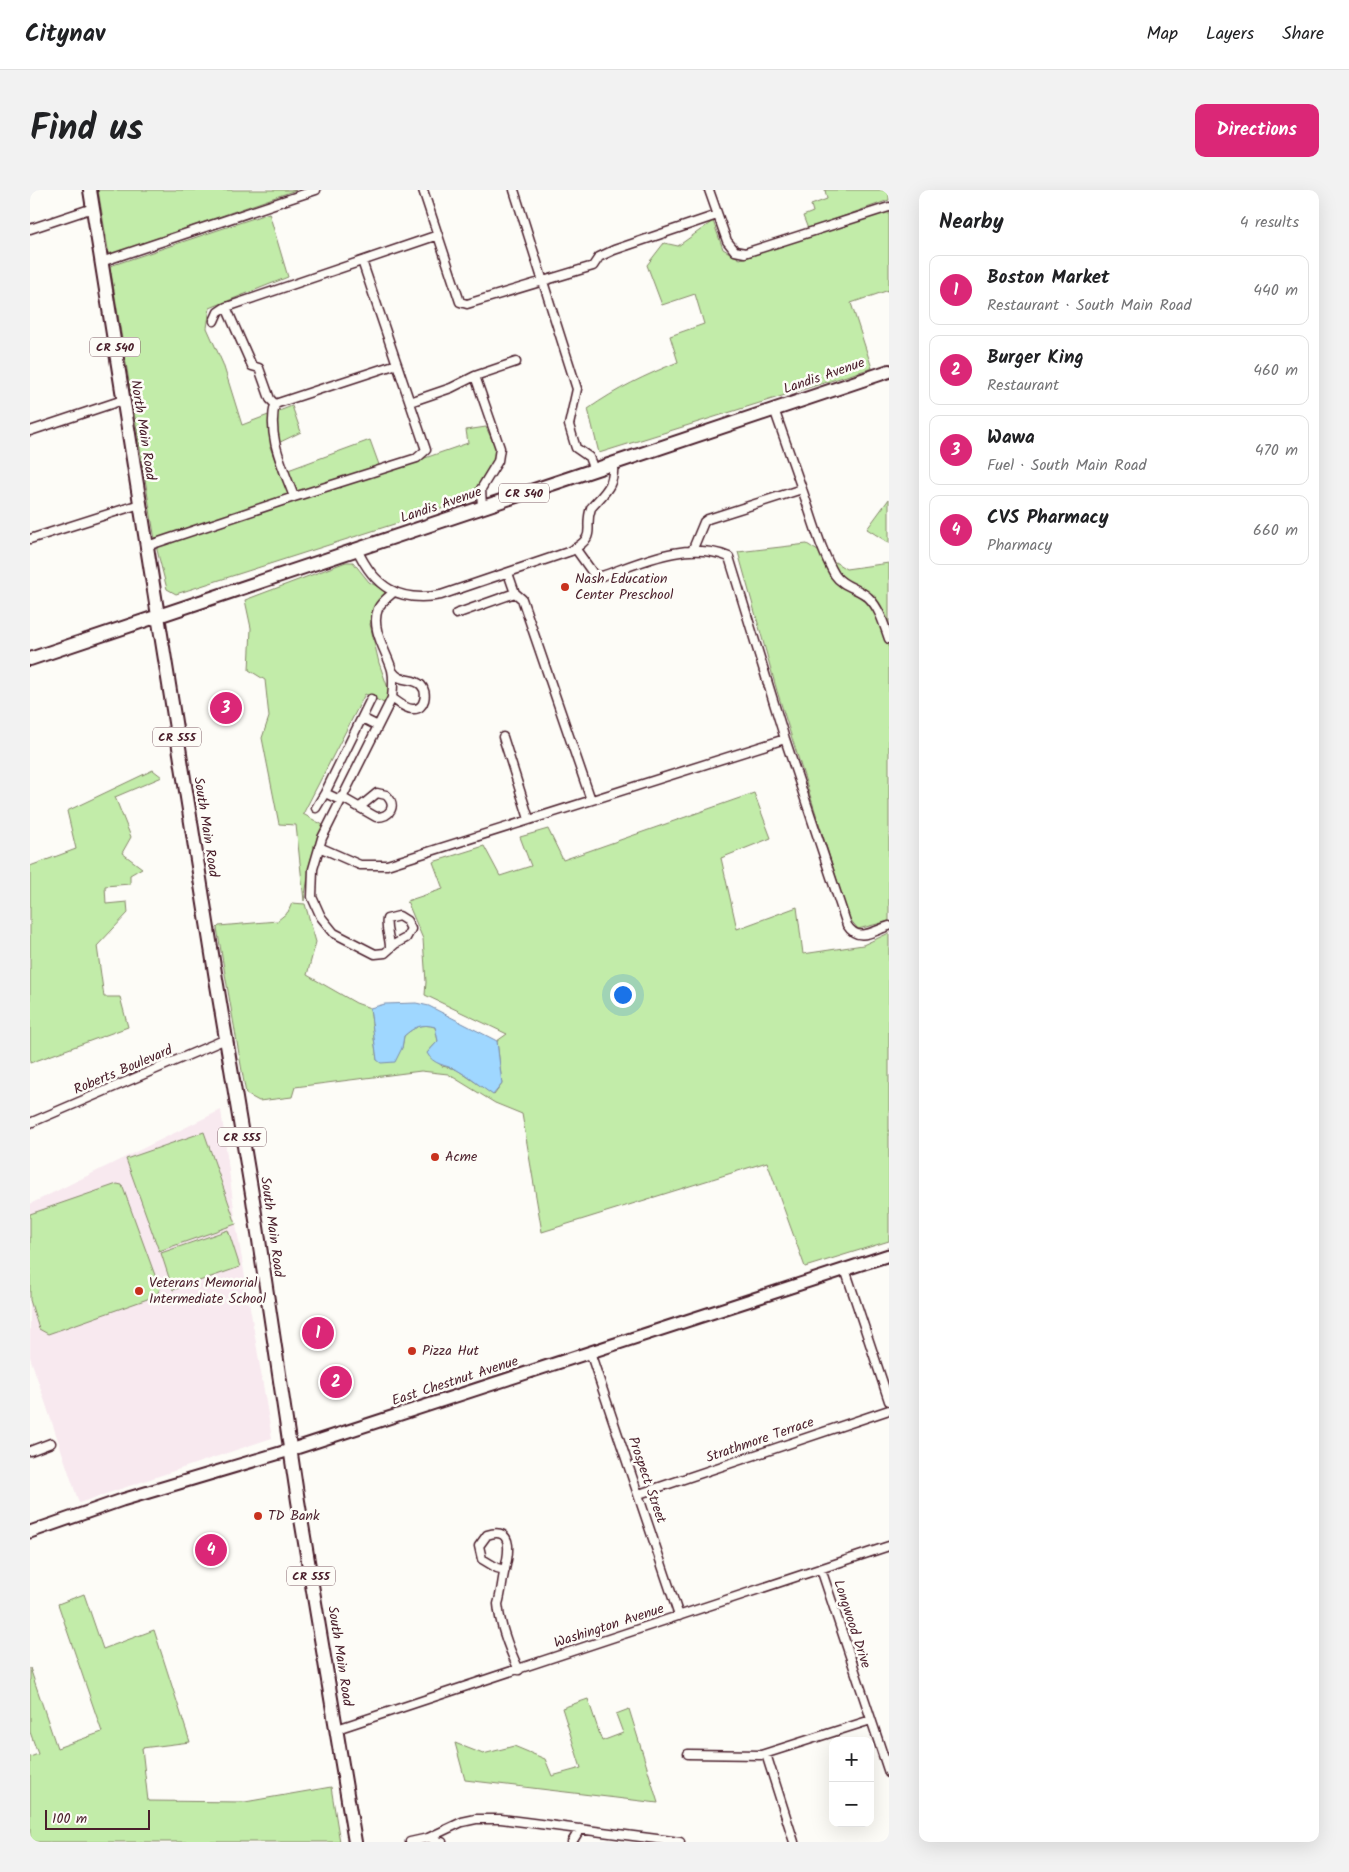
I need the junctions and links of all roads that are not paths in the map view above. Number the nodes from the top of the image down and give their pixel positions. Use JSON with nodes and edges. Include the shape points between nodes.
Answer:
{"nodes":[{"id":1,"x":90,"y":190,"type":"edge"},
{"id":2,"x":316,"y":190,"type":"edge"},
{"id":3,"x":423,"y":190,"type":"edge"},
{"id":4,"x":514,"y":190,"type":"edge"},
{"id":5,"x":709,"y":190,"type":"edge"},
{"id":6,"x":889,"y":207,"type":"edge"},
{"id":7,"x":93,"y":208,"type":"junction"},
{"id":8,"x":717,"y":215,"type":"junction"},
{"id":9,"x":30,"y":229,"type":"edge"},
{"id":10,"x":438,"y":235,"type":"junction"},
{"id":11,"x":362,"y":261,"type":"junction"},
{"id":12,"x":101,"y":262,"type":"junction"},
{"id":13,"x":543,"y":281,"type":"junction"},
{"id":14,"x":226,"y":307,"type":"junction"},
{"id":15,"x":214,"y":321,"type":"dead end"},
{"id":16,"x":516,"y":362,"type":"dead end"},
{"id":17,"x":397,"y":364,"type":"junction"},
{"id":18,"x":889,"y":371,"type":"edge"},
{"id":19,"x":476,"y":376,"type":"junction"},
{"id":20,"x":123,"y":400,"type":"junction"},
{"id":21,"x":410,"y":402,"type":"junction"},
{"id":22,"x":275,"y":404,"type":"junction"},
{"id":23,"x":774,"y":409,"type":"junction"},
{"id":24,"x":30,"y":430,"type":"edge"},
{"id":25,"x":613,"y":463,"type":"junction"},
{"id":26,"x":594,"y":470,"type":"junction"},
{"id":27,"x":802,"y":489,"type":"junction"},
{"id":28,"x":294,"y":497,"type":"junction"},
{"id":29,"x":140,"y":504,"type":"junction"},
{"id":30,"x":482,"y":507,"type":"junction"},
{"id":31,"x":30,"y":539,"type":"edge"},
{"id":32,"x":147,"y":546,"type":"junction"},
{"id":33,"x":575,"y":548,"type":"junction"},
{"id":34,"x":357,"y":549,"type":"junction"},
{"id":35,"x":692,"y":552,"type":"junction"},
{"id":36,"x":508,"y":573,"type":"junction"},
{"id":37,"x":394,"y":592,"type":"junction"},
{"id":38,"x":515,"y":593,"type":"junction"},
{"id":39,"x":456,"y":614,"type":"dead end"},
{"id":40,"x":158,"y":616,"type":"junction"},
{"id":41,"x":889,"y":639,"type":"edge"},
{"id":42,"x":30,"y":659,"type":"edge"},
{"id":43,"x":392,"y":670,"type":"junction"},
{"id":44,"x":392,"y":698,"type":"junction"},
{"id":45,"x":371,"y":699,"type":"dead end"},
{"id":46,"x":362,"y":718,"type":"junction"},
{"id":47,"x":378,"y":726,"type":"junction"},
{"id":48,"x":504,"y":737,"type":"dead end"},
{"id":49,"x":785,"y":738,"type":"junction"},
{"id":50,"x":325,"y":793,"type":"junction"},
{"id":51,"x":341,"y":798,"type":"junction"},
{"id":52,"x":591,"y":800,"type":"junction"},
{"id":53,"x":360,"y":807,"type":"dead end"},
{"id":54,"x":316,"y":808,"type":"dead end"},
{"id":55,"x":529,"y":819,"type":"junction"},
{"id":56,"x":319,"y":847,"type":"junction"},
{"id":57,"x":889,"y":926,"type":"edge"},
{"id":58,"x":390,"y":947,"type":"dead end"},
{"id":59,"x":226,"y":1039,"type":"junction"},
{"id":60,"x":30,"y":1123,"type":"edge"},
{"id":61,"x":889,"y":1254,"type":"edge"},
{"id":62,"x":845,"y":1269,"type":"junction"},
{"id":63,"x":590,"y":1352,"type":"junction"},
{"id":64,"x":889,"y":1401,"type":"edge"},
{"id":65,"x":889,"y":1410,"type":"edge"},
{"id":66,"x":51,"y":1443,"type":"dead end"},
{"id":67,"x":290,"y":1450,"type":"junction"},
{"id":68,"x":30,"y":1451,"type":"edge"},
{"id":69,"x":639,"y":1494,"type":"junction"},
{"id":70,"x":30,"y":1532,"type":"edge"},
{"id":71,"x":889,"y":1546,"type":"edge"},
{"id":72,"x":821,"y":1568,"type":"junction"},
{"id":73,"x":505,"y":1570,"type":"junction"},
{"id":74,"x":679,"y":1616,"type":"junction"},
{"id":75,"x":519,"y":1670,"type":"junction"},
{"id":76,"x":871,"y":1720,"type":"junction"},
{"id":77,"x":337,"y":1730,"type":"junction"},
{"id":78,"x":688,"y":1754,"type":"dead end"},
{"id":79,"x":766,"y":1754,"type":"junction"},
{"id":80,"x":889,"y":1773,"type":"edge"},
{"id":81,"x":580,"y":1829,"type":"junction"},
{"id":82,"x":428,"y":1838,"type":"junction"},
{"id":83,"x":625,"y":1838,"type":"edge"},
{"id":84,"x":355,"y":1842,"type":"edge"},
{"id":85,"x":410,"y":1842,"type":"edge"},
{"id":86,"x":442,"y":1842,"type":"edge"},
{"id":87,"x":572,"y":1842,"type":"edge"},
{"id":88,"x":680,"y":1842,"type":"edge"},
{"id":89,"x":794,"y":1842,"type":"edge"}],
"edges":[{"from":1,"to":7,"type":"main road","name":"North Main Road","number":"CR 540"},
{"from":2,"to":12,"type":"street"},
{"from":3,"to":10,"type":"street"},
{"from":4,"to":13,"type":"street"},
{"from":5,"to":8,"type":"street"},
{"from":6,"to":8,"type":"street","via":[[745,253],[730,246]]},
{"from":7,"to":9,"type":"street"},
{"from":7,"to":12,"type":"main road","name":"North Main Road","number":"CR 540"},
{"from":8,"to":13,"type":"street","via":[[613,250],[599,257],[593,266]]},
{"from":10,"to":11,"type":"street"},
{"from":10,"to":13,"type":"street","via":[[460,302],[467,304]]},
{"from":11,"to":14,"type":"street"},
{"from":11,"to":17,"type":"street"},
{"from":12,"to":20,"type":"main road","name":"North Main Road","number":"CR 540"},
{"from":13,"to":26,"type":"street","via":[[577,389],[569,425],[576,448],[589,456]]},
{"from":14,"to":15,"type":"street","via":[[218,312]]},
{"from":14,"to":22,"type":"street","via":[[252,366],[259,368],[270,399]]},
{"from":16,"to":19,"type":"street"},
{"from":17,"to":21,"type":"street"},
{"from":17,"to":22,"type":"street"},
{"from":18,"to":23,"type":"main road","name":"Landis Avenue","number":"CR 540"},
{"from":19,"to":21,"type":"street"},
{"from":19,"to":30,"type":"street","via":[[500,448],[498,461],[481,489]]},
{"from":20,"to":24,"type":"street"},
{"from":20,"to":29,"type":"main road","name":"North Main Road","number":"CR 540"},
{"from":21,"to":28,"type":"street","via":[[426,450],[417,458]]},
{"from":22,"to":28,"type":"street","via":[[272,417],[274,441]]},
{"from":23,"to":25,"type":"main road","name":"Landis Avenue","number":"CR 540"},
{"from":23,"to":27,"type":"street"},
{"from":25,"to":26,"type":"main road","name":"Landis Avenue","number":"CR 540"},
{"from":25,"to":33,"type":"street","via":[[612,482],[591,508],[588,535]]},
{"from":26,"to":30,"type":"main road","name":"Landis Avenue","number":"CR 540"},
{"from":27,"to":35,"type":"street","via":[[708,519]]},
{"from":27,"to":41,"type":"street","via":[[836,576],[869,598],[878,609]]},
{"from":28,"to":32,"type":"street"},
{"from":29,"to":31,"type":"street"},
{"from":29,"to":32,"type":"main road","name":"North Main Road","number":"CR 540"},
{"from":30,"to":34,"type":"main road","name":"Landis Avenue","number":"CR 540"},
{"from":32,"to":40,"type":"main road","name":"North Main Road","number":"CR 540"},
{"from":33,"to":35,"type":"street","via":[[595,576],[663,554]]},
{"from":33,"to":36,"type":"street"},
{"from":34,"to":37,"type":"street","via":[[369,572]]},
{"from":34,"to":40,"type":"main road","name":"Landis Avenue","number":"CR 540"},
{"from":35,"to":49,"type":"street","via":[[720,553],[729,557],[732,563]]},
{"from":36,"to":37,"type":"street","via":[[424,598]]},
{"from":36,"to":38,"type":"street"},
{"from":37,"to":43,"type":"street","via":[[381,603],[376,620]]},
{"from":38,"to":39,"type":"street"},
{"from":38,"to":52,"type":"street","via":[[522,599]]},
{"from":40,"to":42,"type":"main road","name":"Landis Avenue"},
{"from":40,"to":59,"type":"main road","name":"South Main Road","number":"CR 555"},
{"from":43,"to":44,"type":"street"},
{"from":43,"to":44,"type":"street","via":[[400,679],[421,685],[425,693],[423,703],[411,710]]},
{"from":44,"to":47,"type":"street"},
{"from":45,"to":46,"type":"street"},
{"from":46,"to":47,"type":"street"},
{"from":46,"to":50,"type":"street"},
{"from":47,"to":51,"type":"street"},
{"from":48,"to":55,"type":"street"},
{"from":49,"to":52,"type":"street"},
{"from":49,"to":57,"type":"street","via":[[847,925],[860,936]]},
{"from":50,"to":51,"type":"street"},
{"from":50,"to":54,"type":"street"},
{"from":51,"to":53,"type":"street"},
{"from":51,"to":56,"type":"street"},
{"from":52,"to":55,"type":"street"},
{"from":55,"to":56,"type":"street","via":[[377,866],[360,865]]},
{"from":56,"to":58,"type":"street","via":[[311,885],[312,897],[324,922],[334,933],[375,954],[385,953]]},
{"from":59,"to":60,"type":"street","name":"Roberts Boulevard"},
{"from":59,"to":67,"type":"main road","name":"South Main Road","number":"CR 555"},
{"from":61,"to":62,"type":"street","name":"East Chestnut Avenue"},
{"from":62,"to":63,"type":"street","name":"East Chestnut Avenue"},
{"from":62,"to":64,"type":"street"},
{"from":63,"to":67,"type":"street","name":"East Chestnut Avenue"},
{"from":63,"to":69,"type":"street","name":"Prospect Street"},
{"from":65,"to":69,"type":"street","name":"Strathmore Terrace"},
{"from":66,"to":68,"type":"street"},
{"from":67,"to":70,"type":"street","name":"East Chestnut Avenue","via":[[122,1500]]},
{"from":67,"to":77,"type":"main road","name":"South Main Road","number":"CR 555"},
{"from":69,"to":74,"type":"street","name":"Prospect Street"},
{"from":71,"to":72,"type":"street","name":"Washington Avenue"},
{"from":72,"to":74,"type":"street","name":"Washington Avenue"},
{"from":72,"to":76,"type":"street","name":"Longwood Drive"},
{"from":73,"to":73,"type":"street","via":[[482,1559],[479,1546],[487,1535],[498,1534],[507,1540],[509,1553]]},
{"from":73,"to":75,"type":"street","via":[[499,1612]]},
{"from":74,"to":75,"type":"street","name":"Washington Avenue"},
{"from":75,"to":77,"type":"street","name":"Washington Avenue"},
{"from":76,"to":79,"type":"street"},
{"from":76,"to":80,"type":"street","name":"Longwood Drive"},
{"from":77,"to":84,"type":"main road","name":"South Main Road","number":"CR 555"},
{"from":78,"to":79,"type":"street"},
{"from":79,"to":89,"type":"street"},
{"from":81,"to":82,"type":"street","via":[[476,1819]]},
{"from":81,"to":83,"type":"street"},
{"from":81,"to":87,"type":"street"},
{"from":82,"to":85,"type":"street"},
{"from":82,"to":86,"type":"street"},
{"from":83,"to":88,"type":"street"}]}
